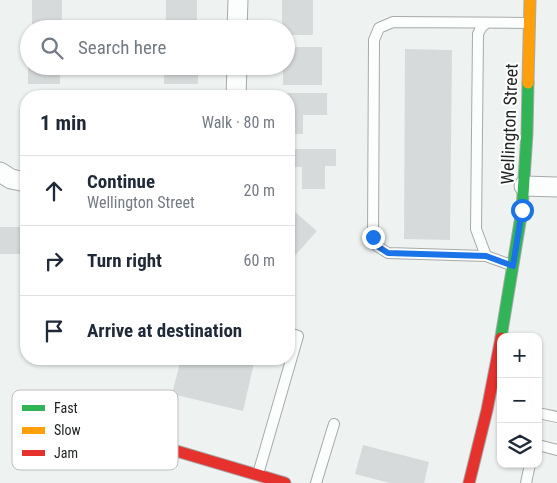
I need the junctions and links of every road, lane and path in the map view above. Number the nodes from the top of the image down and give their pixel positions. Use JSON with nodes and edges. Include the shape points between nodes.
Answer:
{"nodes":[{"id":1,"x":238,"y":0,"type":"edge"},
{"id":2,"x":530,"y":0,"type":"edge"},
{"id":3,"x":237,"y":20,"type":"edge"},
{"id":4,"x":486,"y":23,"type":"junction"},
{"id":5,"x":529,"y":23,"type":"junction"},
{"id":6,"x":237,"y":75,"type":"edge"},
{"id":7,"x":236,"y":90,"type":"edge"},
{"id":8,"x":0,"y":172,"type":"edge"},
{"id":9,"x":20,"y":181,"type":"edge"},
{"id":10,"x":524,"y":186,"type":"junction"},
{"id":11,"x":557,"y":187,"type":"edge"},
{"id":12,"x":486,"y":256,"type":"junction"},
{"id":13,"x":513,"y":266,"type":"junction"},
{"id":14,"x":502,"y":333,"type":"edge"},
{"id":15,"x":295,"y":335,"type":"edge"},
{"id":16,"x":295,"y":346,"type":"edge"},
{"id":17,"x":497,"y":364,"type":"edge"},
{"id":18,"x":290,"y":365,"type":"edge"},
{"id":19,"x":542,"y":414,"type":"edge"},
{"id":20,"x":557,"y":417,"type":"edge"},
{"id":21,"x":334,"y":424,"type":"dead end"},
{"id":22,"x":542,"y":446,"type":"edge"},
{"id":23,"x":557,"y":450,"type":"edge"},
{"id":24,"x":178,"y":451,"type":"edge"},
{"id":25,"x":529,"y":468,"type":"edge"},
{"id":26,"x":258,"y":475,"type":"junction"},
{"id":27,"x":285,"y":483,"type":"edge"},
{"id":28,"x":316,"y":483,"type":"edge"},
{"id":29,"x":468,"y":483,"type":"edge"},
{"id":30,"x":526,"y":483,"type":"edge"}],
"edges":[{"from":1,"to":3,"type":"street"},
{"from":2,"to":5,"type":"street","name":"Wellington Street"},
{"from":4,"to":5,"type":"lane"},
{"from":4,"to":12,"type":"lane","via":[[478,34],[476,228]]},
{"from":4,"to":12,"type":"lane","via":[[393,22],[379,28],[374,40],[373,237],[377,246],[388,253]]},
{"from":5,"to":10,"type":"street","name":"Wellington Street"},
{"from":6,"to":7,"type":"street"},
{"from":8,"to":9,"type":"street"},
{"from":10,"to":11,"type":"street"},
{"from":10,"to":13,"type":"street","name":"Wellington Street"},
{"from":12,"to":13,"type":"lane"},
{"from":13,"to":14,"type":"street","name":"Wellington Street"},
{"from":15,"to":16,"type":"lane","via":[[298,336]]},
{"from":17,"to":29,"type":"street","name":"Wellington Street","via":[[490,410]]},
{"from":18,"to":26,"type":"lane"},
{"from":19,"to":20,"type":"lane"},
{"from":21,"to":28,"type":"lane"},
{"from":22,"to":23,"type":"lane"},
{"from":24,"to":26,"type":"street"},
{"from":25,"to":30,"type":"lane"},
{"from":26,"to":27,"type":"street"}]}
